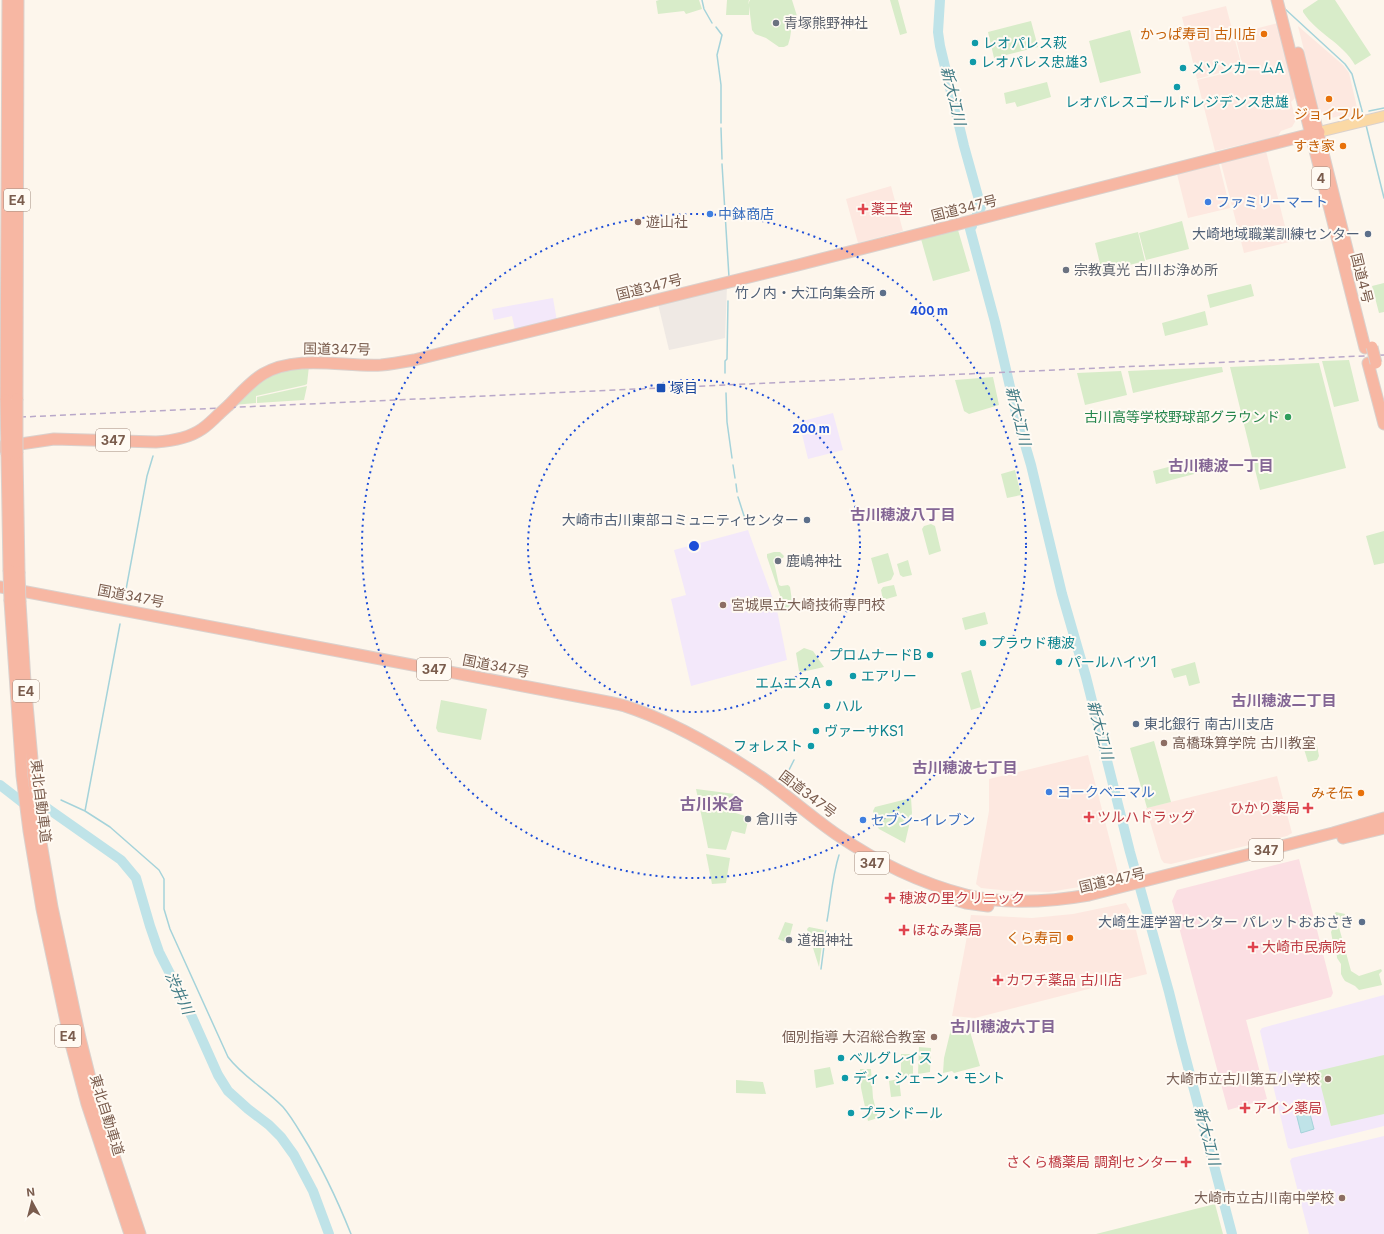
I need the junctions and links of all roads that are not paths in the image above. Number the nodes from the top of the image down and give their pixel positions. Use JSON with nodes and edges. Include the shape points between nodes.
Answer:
{"nodes":[{"id":1,"x":8,"y":0,"type":"edge"},
{"id":2,"x":18,"y":0,"type":"edge"},
{"id":3,"x":1283,"y":6,"type":"edge"},
{"id":4,"x":1384,"y":116,"type":"edge"},
{"id":5,"x":1314,"y":133,"type":"junction"},
{"id":6,"x":1372,"y":363,"type":"junction"},
{"id":7,"x":1384,"y":396,"type":"edge"},
{"id":8,"x":12,"y":399,"type":"junction"},
{"id":9,"x":1384,"y":424,"type":"edge"},
{"id":10,"x":8,"y":452,"type":"edge"},
{"id":11,"x":0,"y":587,"type":"edge"},
{"id":12,"x":15,"y":601,"type":"junction"},
{"id":13,"x":1384,"y":818,"type":"edge"},
{"id":14,"x":1384,"y":828,"type":"edge"},
{"id":15,"x":1148,"y":884,"type":"junction"},
{"id":16,"x":130,"y":1234,"type":"edge"},
{"id":17,"x":140,"y":1234,"type":"edge"}],
"edges":[{"from":1,"to":8,"type":"highway","name":"東北自動車道","number":"E4"},
{"from":2,"to":8,"type":"highway","name":"東北自動車道","number":"E4"},
{"from":3,"to":5,"type":"highway","name":"国道4号","number":"4"},
{"from":4,"to":5,"type":"main road"},
{"from":5,"to":6,"type":"highway","name":"国道4号","number":"4"},
{"from":5,"to":10,"type":"highway","name":"国道347号","number":"347","bridge":true,"via":[[798,266],[414,360],[380,365],[302,363],[274,368],[259,377],[202,429],[171,441],[54,439]]},
{"from":6,"to":7,"type":"highway","name":"国道4号","number":"4"},
{"from":6,"to":9,"type":"highway","name":"国道4号","number":"4"},
{"from":8,"to":10,"type":"highway","name":"東北自動車道","number":"E4","bridge":true},
{"from":10,"to":12,"type":"highway","name":"東北自動車道","number":"E4","bridge":true},
{"from":11,"to":15,"type":"highway","name":"国道347号","number":"347","via":[[624,706],[667,723],[761,777],[880,869],[928,891],[966,903],[1000,908],[1052,908],[1082,904]]},
{"from":12,"to":16,"type":"highway","name":"東北自動車道","number":"E4","via":[[22,776],[42,909],[70,1040],[87,1104]]},
{"from":12,"to":17,"type":"highway","name":"東北自動車道","number":"E4","via":[[40,837],[52,907],[96,1102]]},
{"from":13,"to":15,"type":"highway","name":"国道347号","number":"347"},
{"from":14,"to":15,"type":"highway","name":"国道347号","number":"347"}]}
